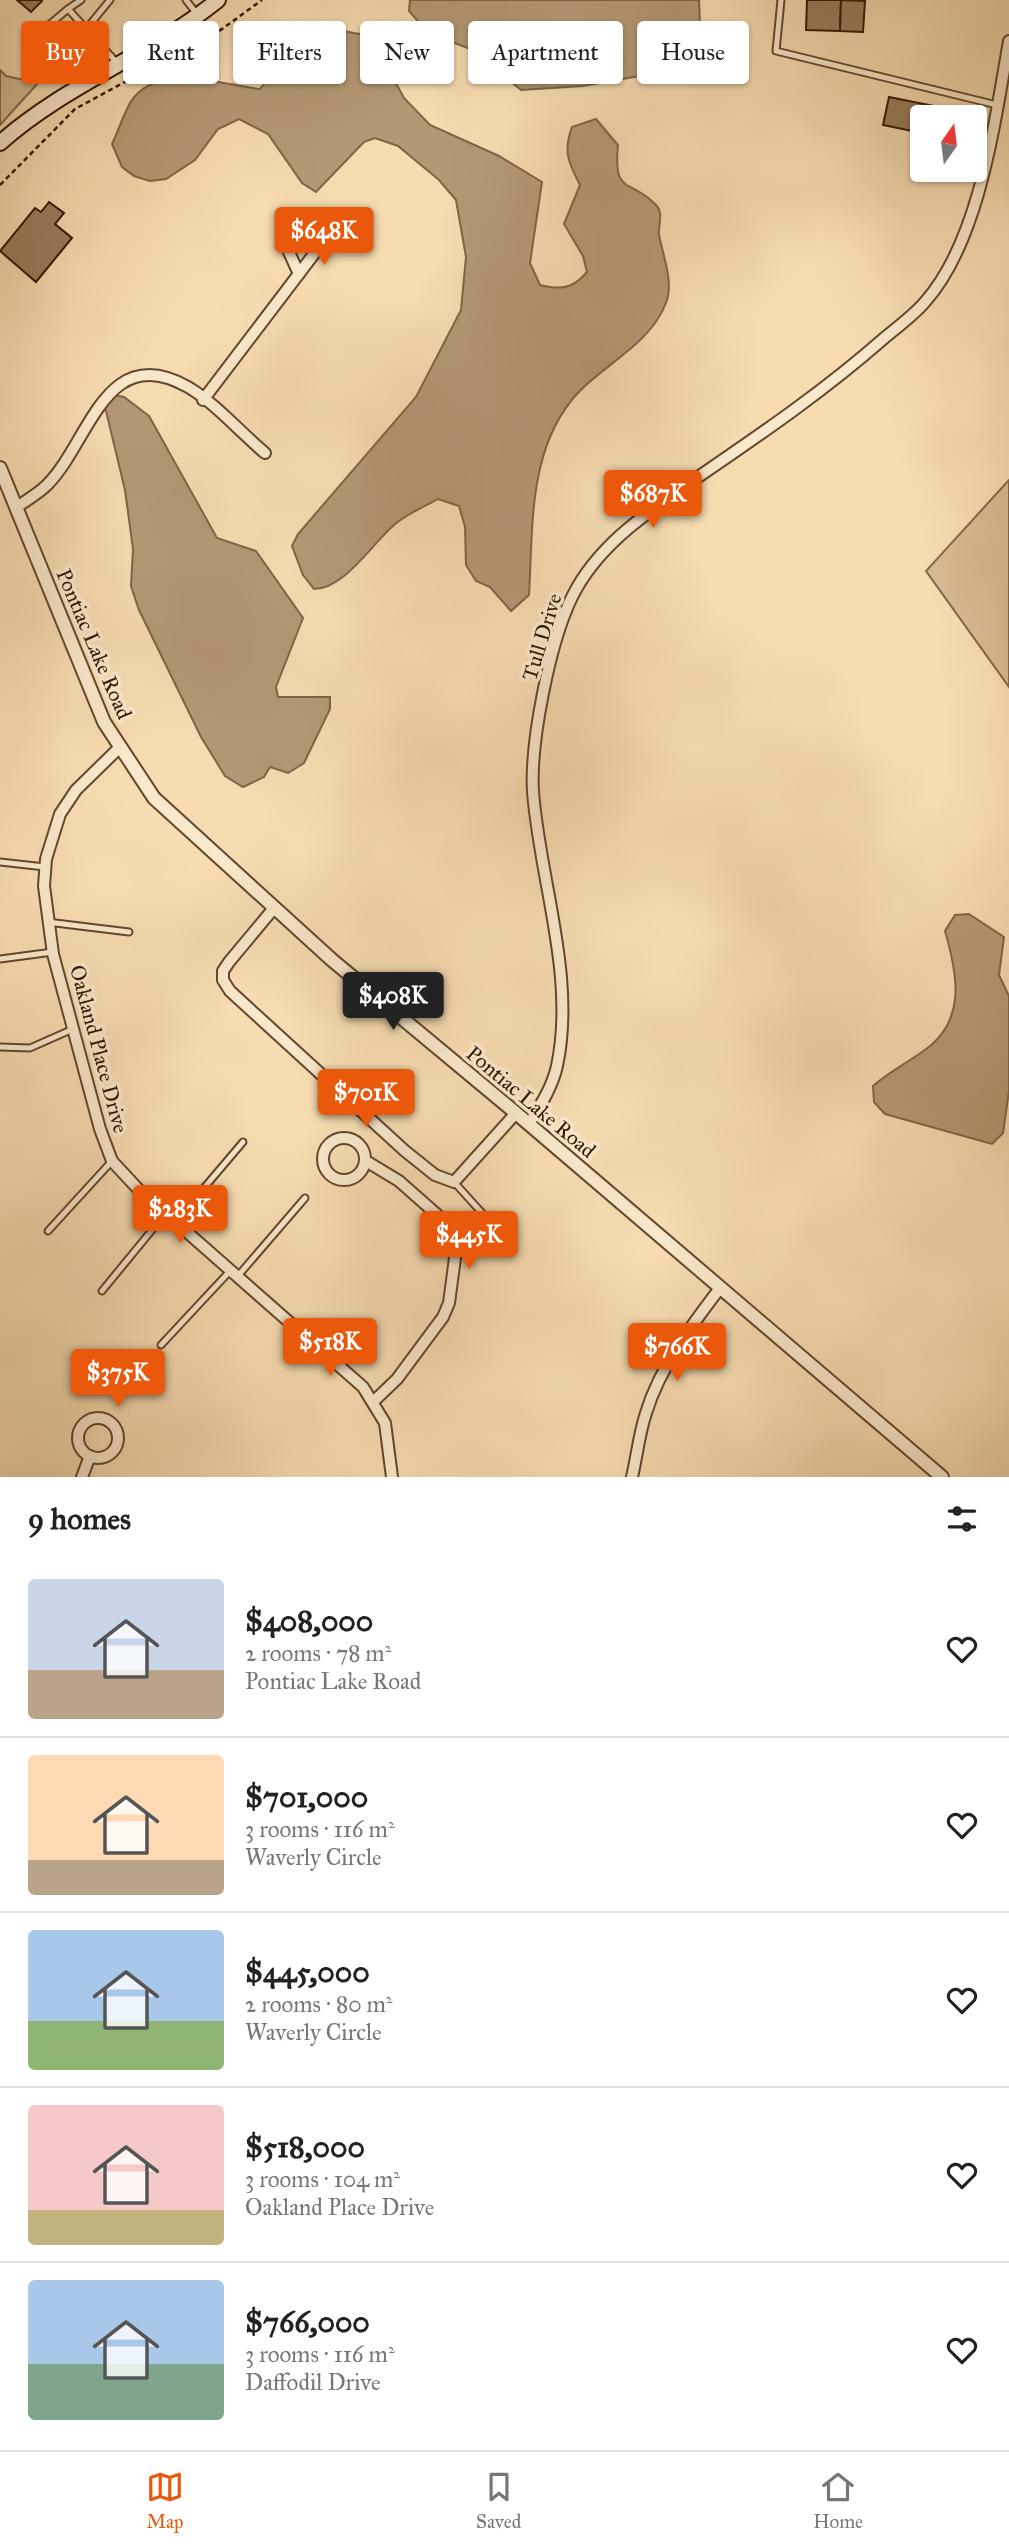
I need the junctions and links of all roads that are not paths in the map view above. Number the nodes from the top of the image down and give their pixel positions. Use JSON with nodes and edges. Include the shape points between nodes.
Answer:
{"nodes":[{"id":1,"x":80,"y":0,"type":"edge"},
{"id":2,"x":110,"y":0,"type":"edge"},
{"id":3,"x":186,"y":0,"type":"edge"},
{"id":4,"x":218,"y":0,"type":"edge"},
{"id":5,"x":781,"y":0,"type":"edge"},
{"id":6,"x":68,"y":9,"type":"junction"},
{"id":7,"x":198,"y":16,"type":"junction"},
{"id":8,"x":54,"y":21,"type":"edge"},
{"id":9,"x":80,"y":21,"type":"edge"},
{"id":10,"x":93,"y":21,"type":"edge"},
{"id":11,"x":1009,"y":41,"type":"edge"},
{"id":12,"x":109,"y":54,"type":"edge"},
{"id":13,"x":118,"y":64,"type":"junction"},
{"id":14,"x":997,"y":105,"type":"junction"},
{"id":15,"x":0,"y":143,"type":"edge"},
{"id":16,"x":299,"y":274,"type":"junction"},
{"id":17,"x":203,"y":400,"type":"junction"},
{"id":18,"x":265,"y":453,"type":"dead end"},
{"id":19,"x":1,"y":475,"type":"edge"},
{"id":20,"x":17,"y":507,"type":"junction"},
{"id":21,"x":120,"y":747,"type":"junction"},
{"id":22,"x":0,"y":862,"type":"edge"},
{"id":23,"x":46,"y":867,"type":"junction"},
{"id":24,"x":274,"y":908,"type":"junction"},
{"id":25,"x":47,"y":922,"type":"junction"},
{"id":26,"x":130,"y":932,"type":"dead end"},
{"id":27,"x":53,"y":952,"type":"junction"},
{"id":28,"x":0,"y":959,"type":"edge"},
{"id":29,"x":72,"y":1029,"type":"junction"},
{"id":30,"x":0,"y":1046,"type":"edge"},
{"id":31,"x":516,"y":1113,"type":"junction"},
{"id":32,"x":529,"y":1124,"type":"junction"},
{"id":33,"x":243,"y":1142,"type":"dead end"},
{"id":34,"x":112,"y":1161,"type":"junction"},
{"id":35,"x":366,"y":1161,"type":"junction"},
{"id":36,"x":454,"y":1182,"type":"junction"},
{"id":37,"x":305,"y":1198,"type":"dead end"},
{"id":38,"x":166,"y":1213,"type":"junction"},
{"id":39,"x":482,"y":1213,"type":"dead end"},
{"id":40,"x":176,"y":1221,"type":"junction"},
{"id":41,"x":48,"y":1231,"type":"dead end"},
{"id":42,"x":233,"y":1274,"type":"junction"},
{"id":43,"x":720,"y":1288,"type":"junction"},
{"id":44,"x":102,"y":1290,"type":"dead end"},
{"id":45,"x":161,"y":1345,"type":"dead end"},
{"id":46,"x":374,"y":1401,"type":"junction"},
{"id":47,"x":90,"y":1456,"type":"dead end"},
{"id":48,"x":82,"y":1477,"type":"edge"},
{"id":49,"x":393,"y":1477,"type":"edge"},
{"id":50,"x":632,"y":1477,"type":"edge"},
{"id":51,"x":942,"y":1477,"type":"edge"}],
"edges":[{"from":1,"to":6,"type":"lane"},
{"from":2,"to":10,"type":"lane"},
{"from":3,"to":7,"type":"lane"},
{"from":4,"to":7,"type":"main road"},
{"from":5,"to":14,"type":"lane","via":[[776,51]]},
{"from":6,"to":8,"type":"lane"},
{"from":6,"to":9,"type":"lane"},
{"from":7,"to":13,"type":"main road"},
{"from":11,"to":14,"type":"street","name":"Tull Drive"},
{"from":12,"to":13,"type":"lane"},
{"from":13,"to":15,"type":"main road","via":[[60,97]]},
{"from":14,"to":32,"type":"street","name":"Tull Drive","via":[[967,226],[926,301],[803,405],[611,542],[572,597],[549,671],[534,759],[533,792],[555,936],[562,1023],[556,1068],[547,1095]]},
{"from":16,"to":16,"type":"street","via":[[317,250],[320,237],[319,228],[309,219],[299,218],[288,226],[283,239]]},
{"from":16,"to":17,"type":"street"},
{"from":17,"to":18,"type":"street"},
{"from":17,"to":20,"type":"street","via":[[189,388],[157,374],[131,377],[102,401],[48,484]]},
{"from":19,"to":20,"type":"street","name":"Pontiac Lake Road"},
{"from":20,"to":21,"type":"street","name":"Pontiac Lake Road","via":[[104,722]]},
{"from":21,"to":23,"type":"street","name":"Oakland Place Drive","via":[[76,790],[60,814]]},
{"from":21,"to":24,"type":"street","name":"Pontiac Lake Road","via":[[154,798]]},
{"from":22,"to":23,"type":"lane"},
{"from":23,"to":25,"type":"street","name":"Oakland Place Drive"},
{"from":24,"to":31,"type":"street","name":"Pontiac Lake Road"},
{"from":24,"to":36,"type":"street","via":[[223,971],[230,991],[405,1151],[435,1175]]},
{"from":25,"to":26,"type":"lane"},
{"from":25,"to":27,"type":"street","name":"Oakland Place Drive"},
{"from":27,"to":28,"type":"lane"},
{"from":27,"to":29,"type":"street","name":"Oakland Place Drive"},
{"from":29,"to":30,"type":"lane","via":[[30,1048]]},
{"from":29,"to":34,"type":"street","name":"Oakland Place Drive"},
{"from":31,"to":32,"type":"street","name":"Pontiac Lake Road"},
{"from":31,"to":36,"type":"street"},
{"from":32,"to":43,"type":"street","name":"Pontiac Lake Road"},
{"from":33,"to":40,"type":"lane"},
{"from":34,"to":38,"type":"street","name":"Oakland Place Drive"},
{"from":34,"to":41,"type":"lane"},
{"from":35,"to":35,"type":"street","via":[[362,1146],[349,1138],[335,1140],[323,1157],[326,1171],[346,1181],[359,1175]]},
{"from":35,"to":46,"type":"street","via":[[399,1181],[442,1219],[452,1235],[455,1258],[443,1317],[397,1379]]},
{"from":36,"to":39,"type":"lane"},
{"from":37,"to":42,"type":"lane"},
{"from":38,"to":40,"type":"street","name":"Oakland Place Drive"},
{"from":38,"to":44,"type":"lane"},
{"from":40,"to":42,"type":"street","name":"Oakland Place Drive"},
{"from":42,"to":45,"type":"lane"},
{"from":42,"to":46,"type":"street","name":"Oakland Place Drive","via":[[346,1370]]},
{"from":43,"to":50,"type":"street","via":[[677,1348],[656,1387]]},
{"from":43,"to":51,"type":"street","name":"Pontiac Lake Road"},
{"from":46,"to":49,"type":"street","name":"Oakland Place Drive","via":[[385,1423]]},
{"from":47,"to":48,"type":"street"}]}
